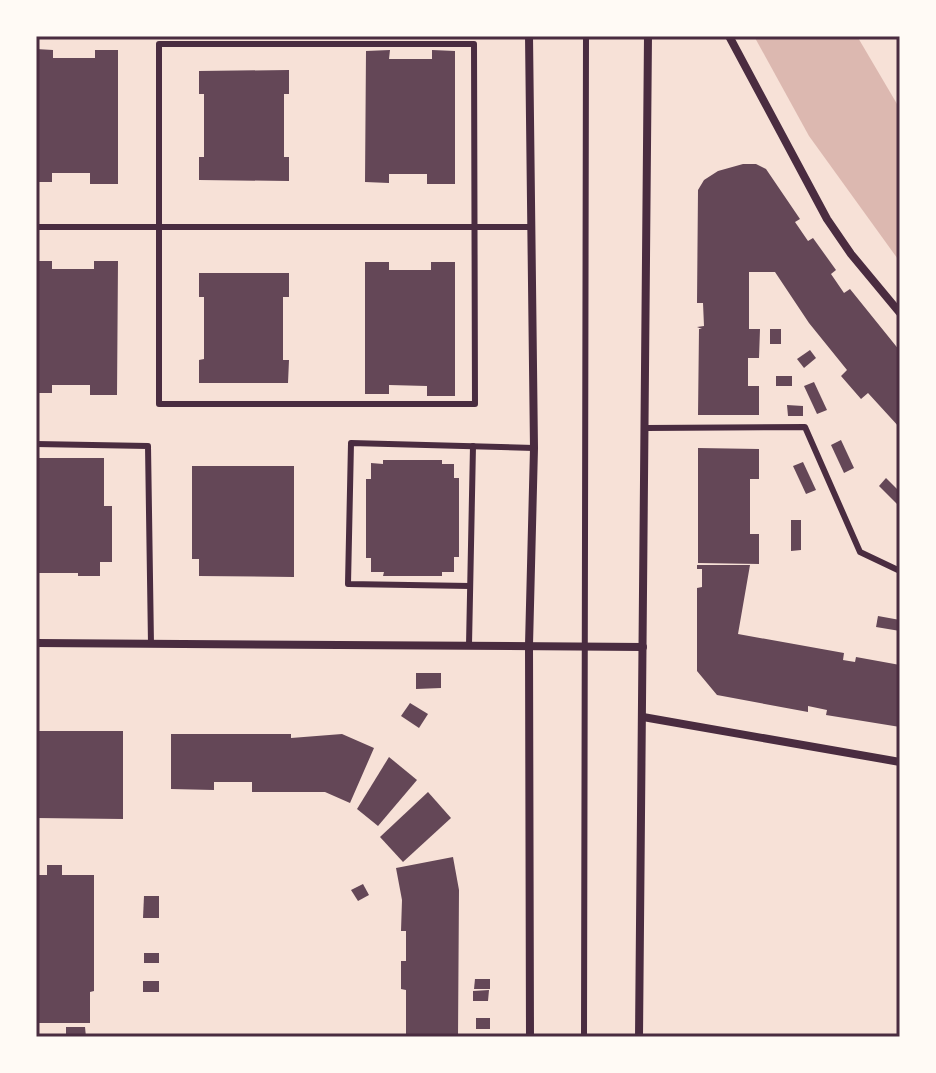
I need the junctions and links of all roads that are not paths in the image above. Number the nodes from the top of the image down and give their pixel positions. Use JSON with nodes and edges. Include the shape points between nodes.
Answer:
{"nodes":[{"id":1,"x":529,"y":36,"type":"edge"},
{"id":2,"x":586,"y":36,"type":"edge"},
{"id":3,"x":648,"y":36,"type":"edge"},
{"id":4,"x":729,"y":36,"type":"edge"},
{"id":5,"x":36,"y":227,"type":"edge"},
{"id":6,"x":159,"y":227,"type":"junction"},
{"id":7,"x":475,"y":227,"type":"junction"},
{"id":8,"x":529,"y":227,"type":"junction"},
{"id":9,"x":900,"y":313,"type":"edge"},
{"id":10,"x":646,"y":428,"type":"junction"},
{"id":11,"x":36,"y":444,"type":"edge"},
{"id":12,"x":473,"y":446,"type":"junction"},
{"id":13,"x":534,"y":448,"type":"junction"},
{"id":14,"x":900,"y":571,"type":"edge"},
{"id":15,"x":470,"y":586,"type":"junction"},
{"id":16,"x":36,"y":643,"type":"edge"},
{"id":17,"x":151,"y":644,"type":"junction"},
{"id":18,"x":469,"y":645,"type":"junction"},
{"id":19,"x":529,"y":645,"type":"junction"},
{"id":20,"x":585,"y":646,"type":"junction"},
{"id":21,"x":643,"y":647,"type":"junction"},
{"id":22,"x":643,"y":717,"type":"junction"},
{"id":23,"x":900,"y":762,"type":"edge"},
{"id":24,"x":530,"y":1037,"type":"edge"},
{"id":25,"x":584,"y":1037,"type":"edge"},
{"id":26,"x":639,"y":1037,"type":"edge"}],
"edges":[{"from":1,"to":8,"type":"street"},
{"from":2,"to":20,"type":"lane"},
{"from":3,"to":10,"type":"street"},
{"from":4,"to":9,"type":"street","via":[[827,219]]},
{"from":5,"to":6,"type":"lane"},
{"from":6,"to":7,"type":"lane"},
{"from":6,"to":7,"type":"lane","via":[[159,404],[475,404]]},
{"from":6,"to":7,"type":"lane","via":[[159,44],[474,44]]},
{"from":7,"to":8,"type":"lane"},
{"from":8,"to":13,"type":"street"},
{"from":10,"to":14,"type":"lane","via":[[805,427],[860,552]]},
{"from":10,"to":21,"type":"street"},
{"from":11,"to":17,"type":"lane","via":[[148,446]]},
{"from":12,"to":13,"type":"lane"},
{"from":12,"to":15,"type":"lane"},
{"from":12,"to":15,"type":"lane","via":[[351,443],[348,584]]},
{"from":13,"to":19,"type":"street"},
{"from":15,"to":18,"type":"lane"},
{"from":16,"to":17,"type":"street"},
{"from":17,"to":18,"type":"street"},
{"from":18,"to":19,"type":"street"},
{"from":19,"to":20,"type":"street"},
{"from":19,"to":24,"type":"street"},
{"from":20,"to":21,"type":"street"},
{"from":20,"to":25,"type":"lane"},
{"from":21,"to":22,"type":"street"},
{"from":22,"to":23,"type":"street"},
{"from":22,"to":26,"type":"street"}]}
